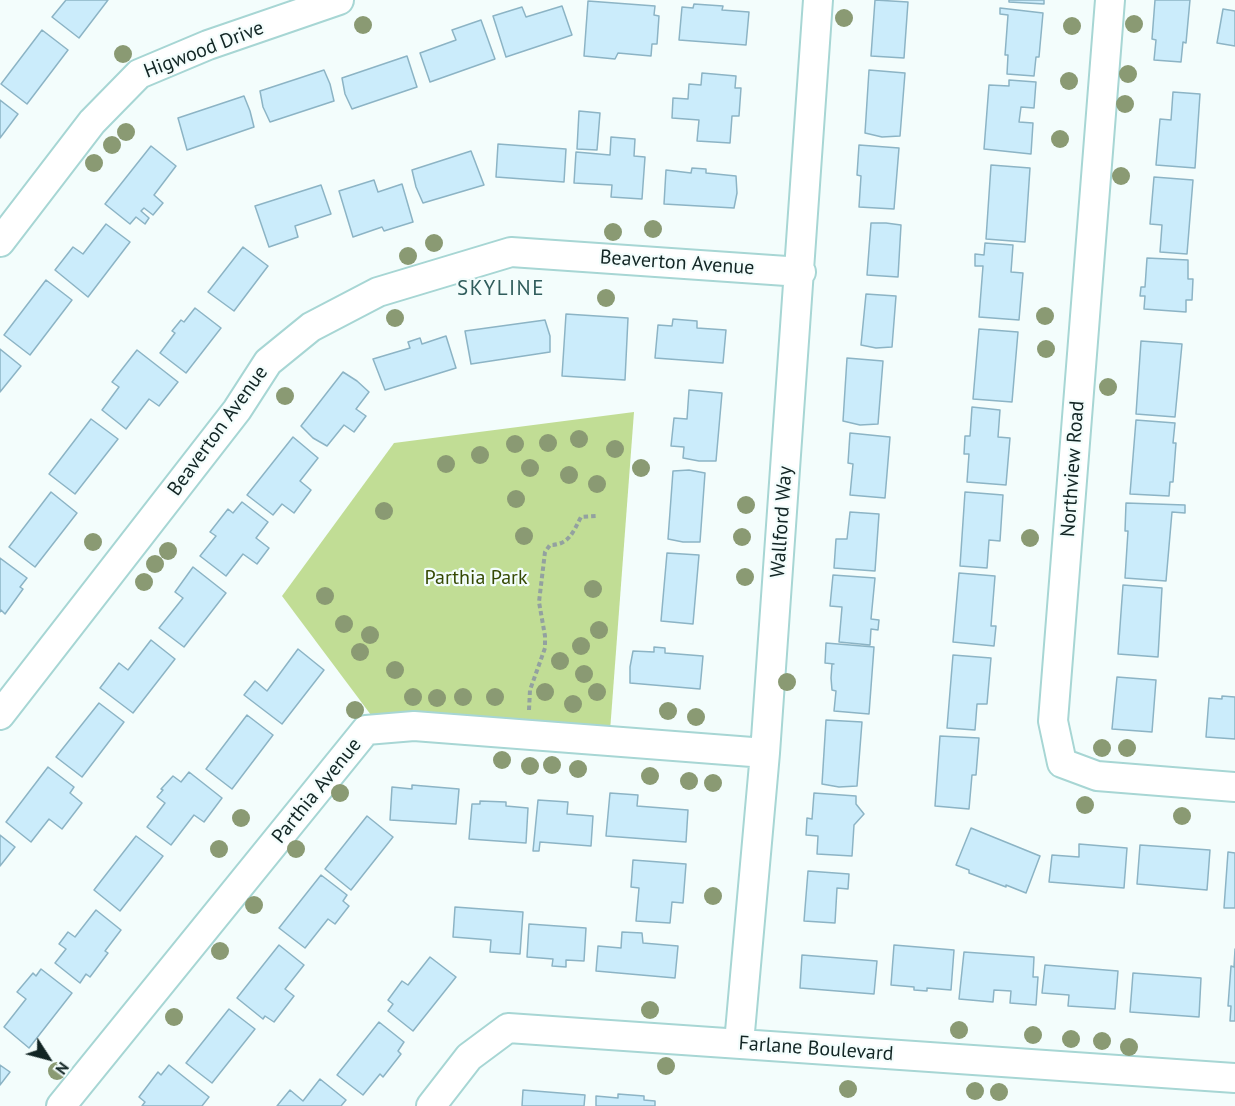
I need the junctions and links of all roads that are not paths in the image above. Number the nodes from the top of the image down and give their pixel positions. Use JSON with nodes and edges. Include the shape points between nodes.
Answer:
{"nodes":[{"id":1,"x":339,"y":0,"type":"edge"},
{"id":2,"x":818,"y":0,"type":"edge"},
{"id":3,"x":1110,"y":0,"type":"edge"},
{"id":4,"x":0,"y":242,"type":"edge"},
{"id":5,"x":801,"y":272,"type":"junction"},
{"id":6,"x":0,"y":715,"type":"edge"},
{"id":7,"x":765,"y":753,"type":"junction"},
{"id":8,"x":1235,"y":787,"type":"edge"},
{"id":9,"x":739,"y":1043,"type":"junction"},
{"id":10,"x":1235,"y":1078,"type":"edge"},
{"id":11,"x":61,"y":1106,"type":"edge"},
{"id":12,"x":430,"y":1106,"type":"edge"}],
"edges":[{"from":1,"to":4,"type":"street","name":"Higwood Drive","via":[[208,45],[139,74],[92,122]]},
{"from":2,"to":5,"type":"street","name":"Wallford Way"},
{"from":3,"to":8,"type":"street","name":"Northview Road","via":[[1053,721],[1062,763],[1097,776]]},
{"from":5,"to":6,"type":"street","name":"Beaverton Avenue","via":[[511,252],[378,292],[311,327],[268,362],[237,410]]},
{"from":5,"to":7,"type":"street","name":"Wallford Way"},
{"from":7,"to":9,"type":"street","name":"Wallford Way"},
{"from":7,"to":11,"type":"street","name":"Parthia Avenue","via":[[414,726],[366,730]]},
{"from":9,"to":10,"type":"street","name":"Farlane Boulevard"},
{"from":9,"to":12,"type":"street","name":"Farlane Boulevard","via":[[508,1028],[469,1057]]}]}
